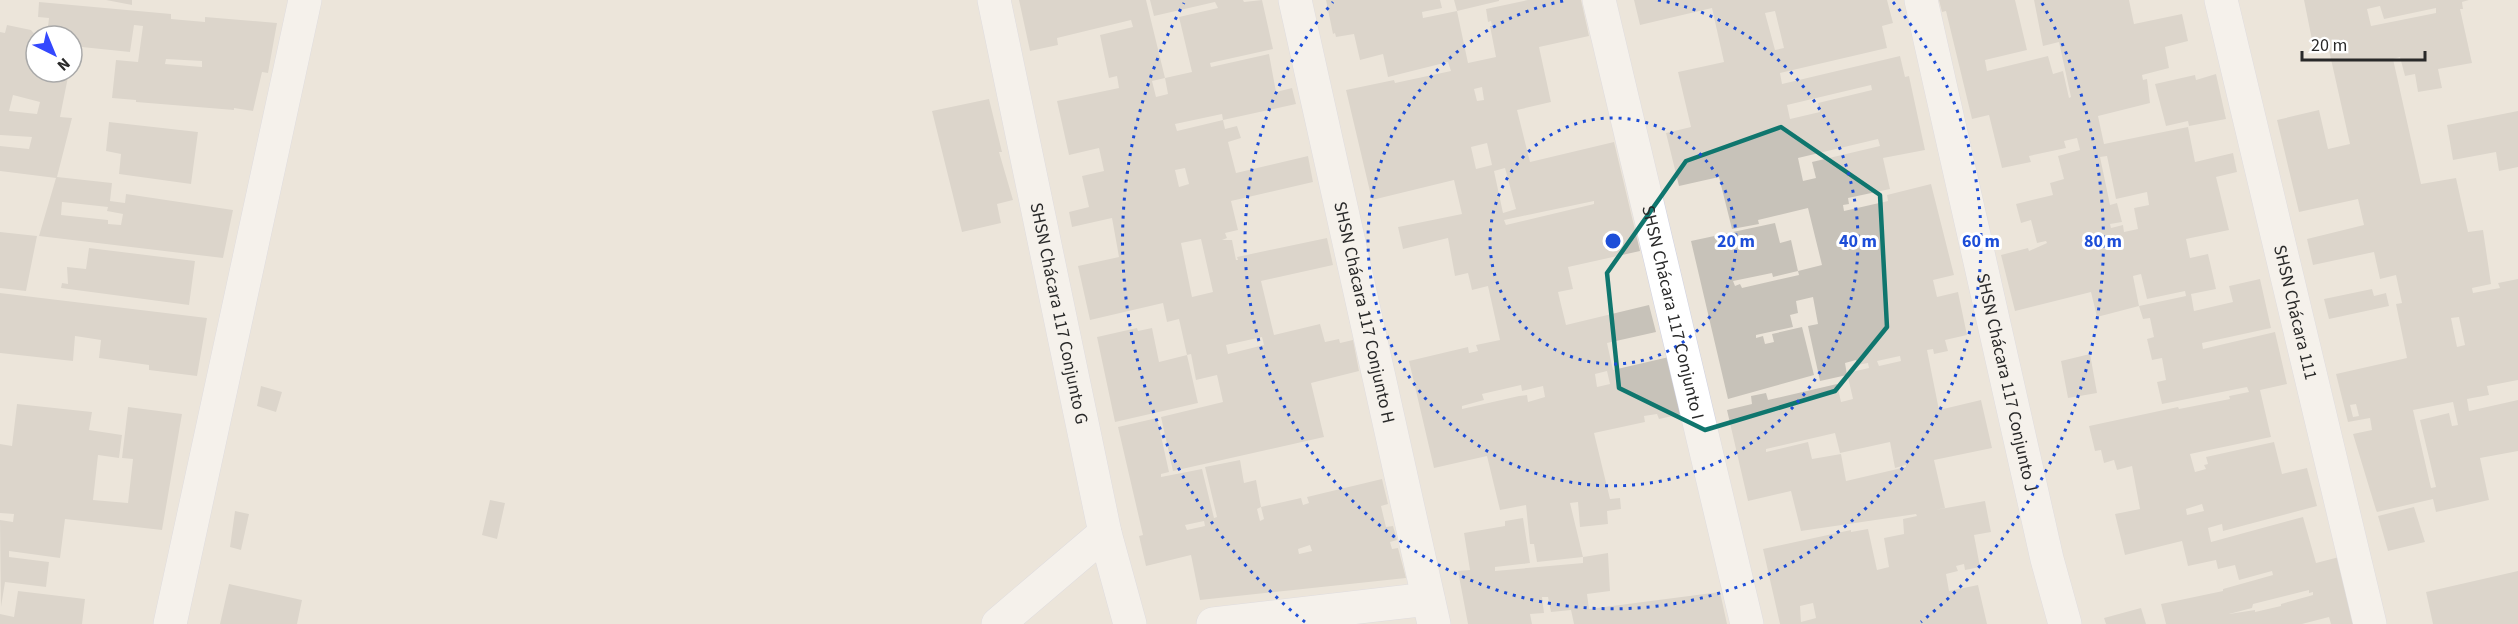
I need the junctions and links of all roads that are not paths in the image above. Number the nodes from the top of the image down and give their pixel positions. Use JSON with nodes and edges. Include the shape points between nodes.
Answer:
{"nodes":[{"id":1,"x":306,"y":0,"type":"edge"},
{"id":2,"x":994,"y":0,"type":"edge"},
{"id":3,"x":1295,"y":0,"type":"edge"},
{"id":4,"x":1599,"y":0,"type":"edge"},
{"id":5,"x":1921,"y":0,"type":"edge"},
{"id":6,"x":2221,"y":0,"type":"edge"},
{"id":7,"x":1105,"y":533,"type":"junction"},
{"id":8,"x":1431,"y":611,"type":"edge"},
{"id":9,"x":170,"y":624,"type":"edge"},
{"id":10,"x":998,"y":624,"type":"edge"},
{"id":11,"x":1130,"y":624,"type":"edge"},
{"id":12,"x":1213,"y":624,"type":"edge"},
{"id":13,"x":1747,"y":624,"type":"edge"},
{"id":14,"x":2065,"y":624,"type":"edge"},
{"id":15,"x":2370,"y":624,"type":"edge"}],
"edges":[{"from":1,"to":9,"type":"street"},
{"from":2,"to":7,"type":"street","name":"SHSN Chácara 117 Conjunto G"},
{"from":3,"to":8,"type":"street","name":"SHSN Chácara 117 Conjunto H"},
{"from":4,"to":13,"type":"street","name":"SHSN Chácara 117 Conjunto I"},
{"from":5,"to":14,"type":"street","name":"SHSN Chácara 117 Conjunto J"},
{"from":6,"to":15,"type":"street","name":"SHSN Chácara 111"},
{"from":7,"to":10,"type":"street"},
{"from":7,"to":11,"type":"street","name":"SHSN Chácara 117 Conjunto G"},
{"from":8,"to":12,"type":"street"}]}
